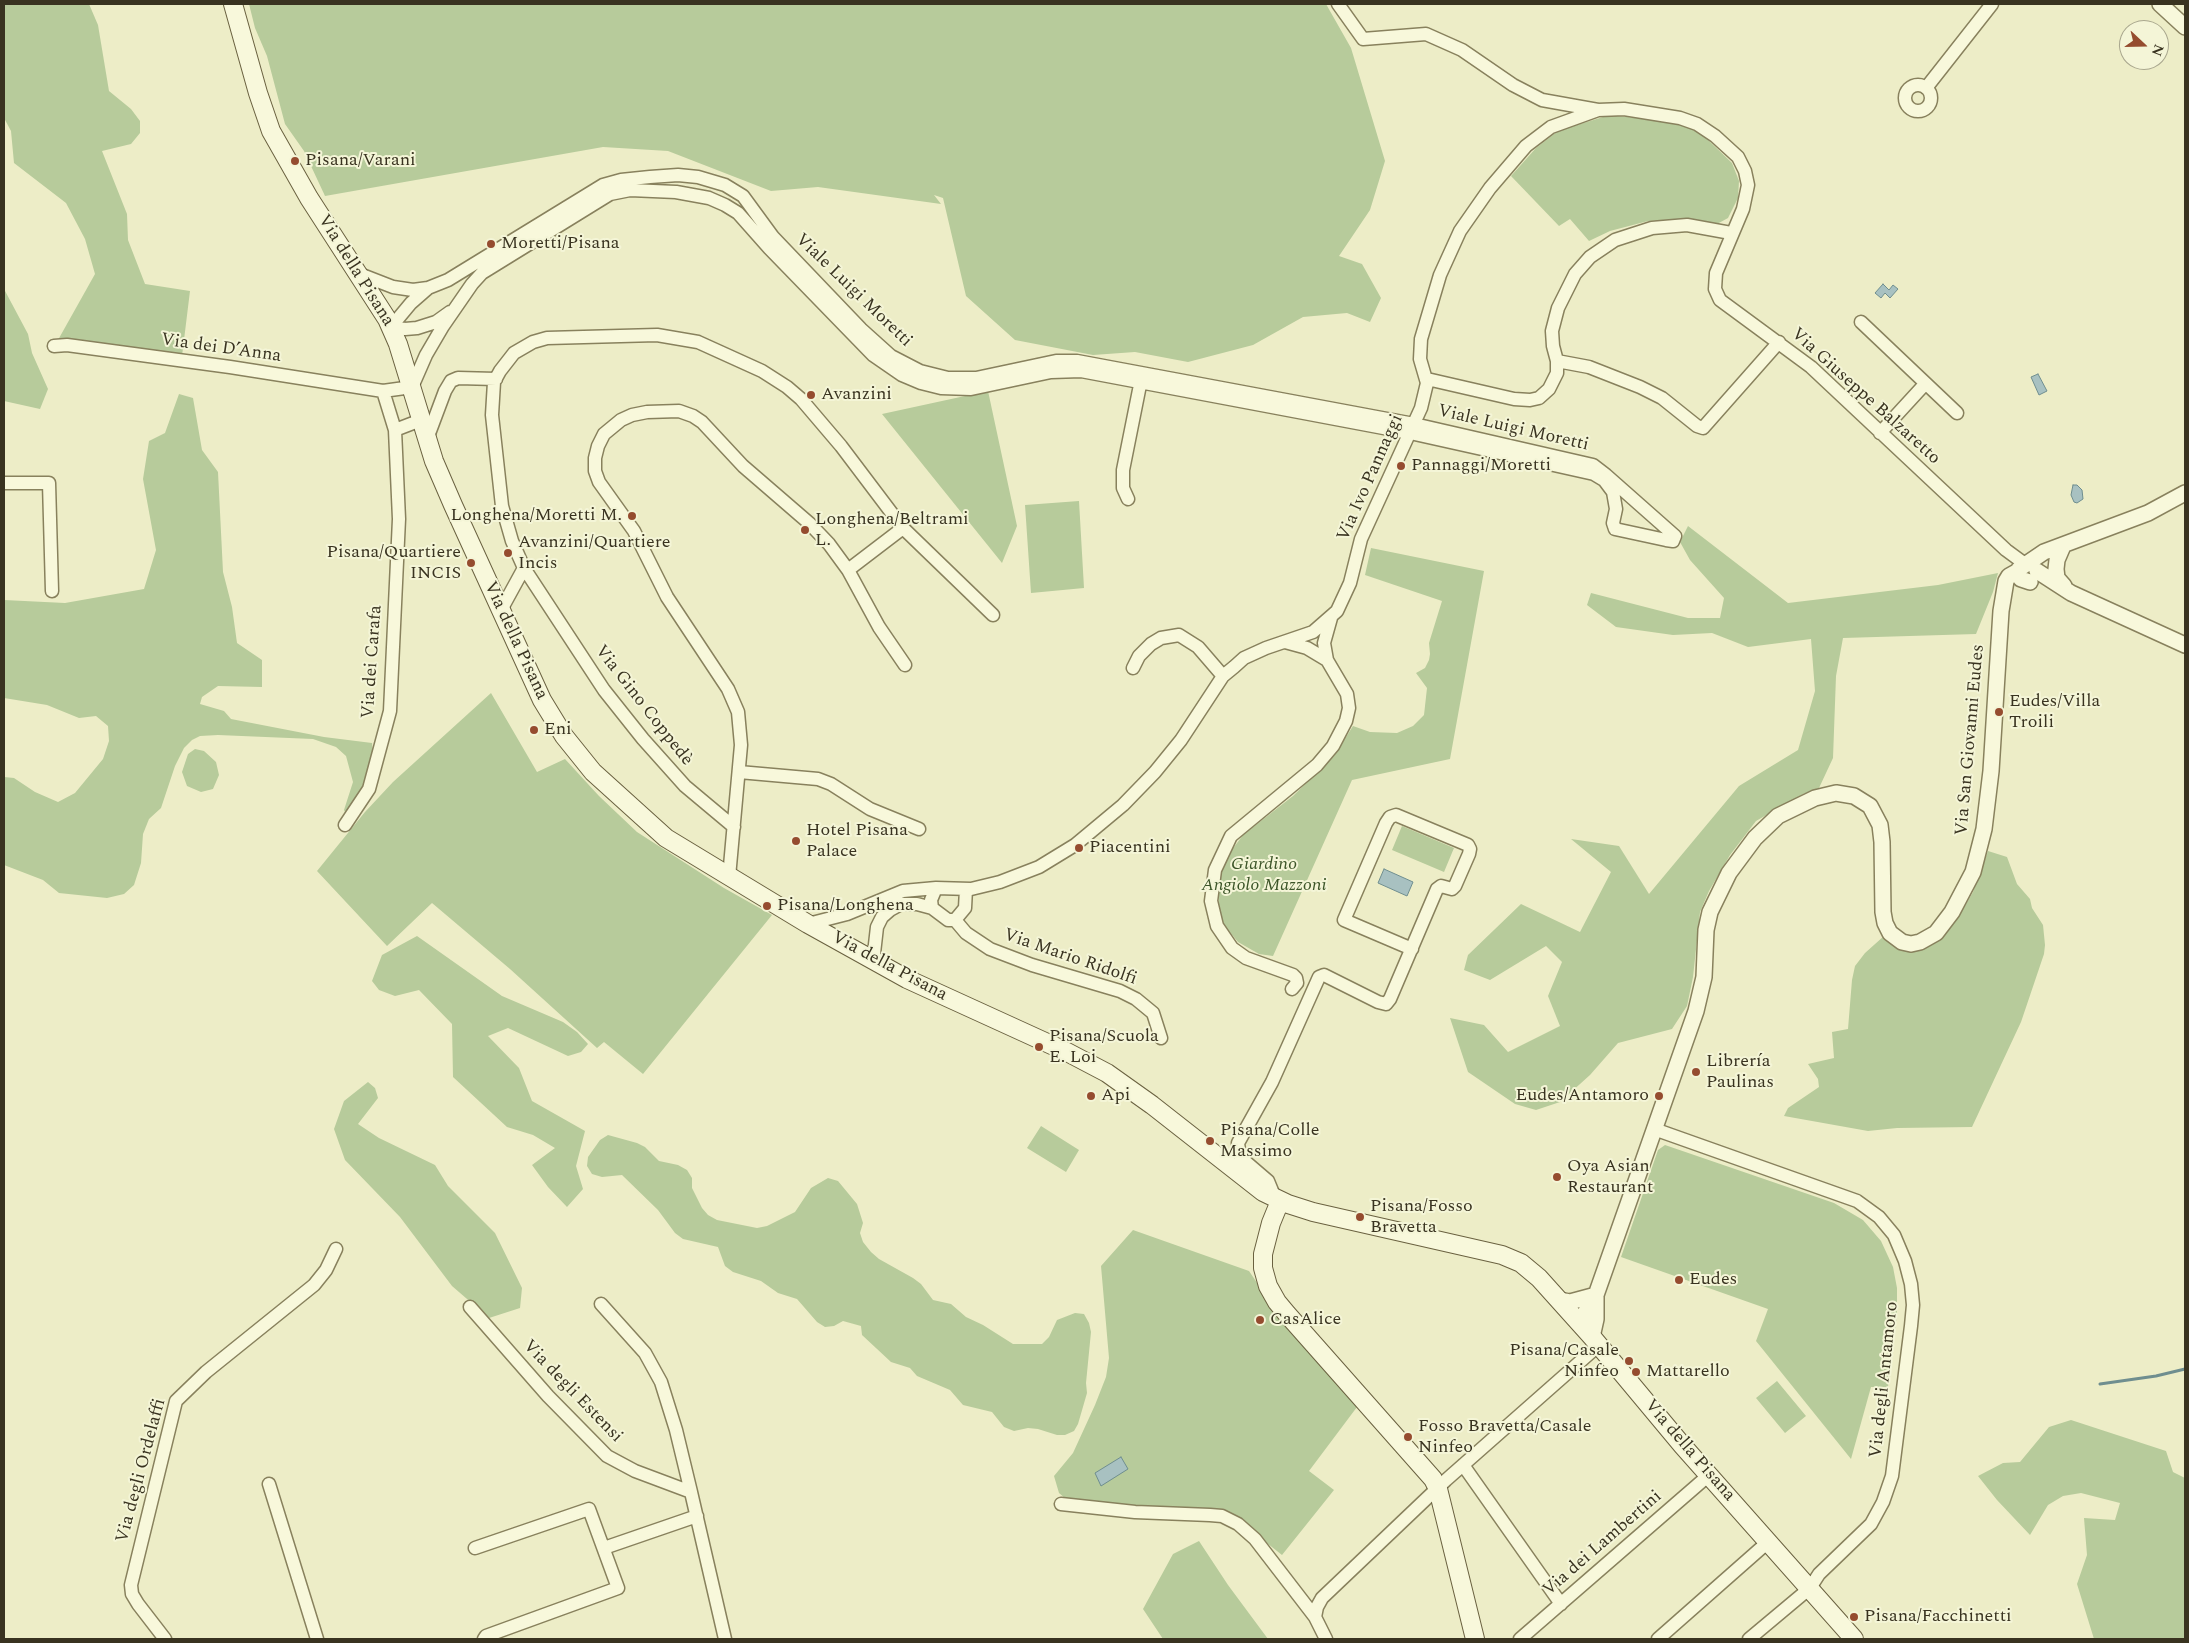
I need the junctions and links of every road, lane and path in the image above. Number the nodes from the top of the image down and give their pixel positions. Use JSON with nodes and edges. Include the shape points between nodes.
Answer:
{"nodes":[{"id":1,"x":233,"y":4,"type":"edge"},
{"id":2,"x":1338,"y":4,"type":"edge"},
{"id":3,"x":1992,"y":4,"type":"edge"},
{"id":4,"x":2160,"y":4,"type":"edge"},
{"id":5,"x":2185,"y":27,"type":"edge"},
{"id":6,"x":1926,"y":88,"type":"dead end"},
{"id":7,"x":1598,"y":110,"type":"junction"},
{"id":8,"x":662,"y":191,"type":"junction"},
{"id":9,"x":745,"y":199,"type":"junction"},
{"id":10,"x":1731,"y":234,"type":"junction"},
{"id":11,"x":358,"y":273,"type":"junction"},
{"id":12,"x":428,"y":288,"type":"junction"},
{"id":13,"x":456,"y":308,"type":"junction"},
{"id":14,"x":1861,"y":322,"type":"dead end"},
{"id":15,"x":391,"y":327,"type":"junction"},
{"id":16,"x":1779,"y":342,"type":"junction"},
{"id":17,"x":54,"y":346,"type":"dead end"},
{"id":18,"x":1557,"y":361,"type":"junction"},
{"id":19,"x":1141,"y":378,"type":"junction"},
{"id":20,"x":496,"y":379,"type":"junction"},
{"id":21,"x":1427,"y":379,"type":"junction"},
{"id":22,"x":1925,"y":384,"type":"junction"},
{"id":23,"x":412,"y":387,"type":"junction"},
{"id":24,"x":383,"y":391,"type":"junction"},
{"id":25,"x":1957,"y":413,"type":"dead end"},
{"id":26,"x":421,"y":420,"type":"junction"},
{"id":27,"x":1412,"y":429,"type":"junction"},
{"id":28,"x":395,"y":430,"type":"junction"},
{"id":29,"x":1880,"y":432,"type":"junction"},
{"id":30,"x":428,"y":439,"type":"junction"},
{"id":31,"x":4,"y":483,"type":"edge"},
{"id":32,"x":2185,"y":493,"type":"edge"},
{"id":33,"x":1629,"y":496,"type":"junction"},
{"id":34,"x":1128,"y":499,"type":"dead end"},
{"id":35,"x":1616,"y":509,"type":"junction"},
{"id":36,"x":1650,"y":514,"type":"junction"},
{"id":37,"x":903,"y":528,"type":"junction"},
{"id":38,"x":1637,"y":535,"type":"junction"},
{"id":39,"x":2063,"y":546,"type":"junction"},
{"id":40,"x":524,"y":568,"type":"junction"},
{"id":41,"x":848,"y":570,"type":"junction"},
{"id":42,"x":2028,"y":572,"type":"junction"},
{"id":43,"x":52,"y":591,"type":"dead end"},
{"id":44,"x":2071,"y":593,"type":"junction"},
{"id":45,"x":501,"y":610,"type":"junction"},
{"id":46,"x":993,"y":615,"type":"dead end"},
{"id":47,"x":1332,"y":616,"type":"junction"},
{"id":48,"x":1285,"y":642,"type":"junction"},
{"id":49,"x":2185,"y":645,"type":"edge"},
{"id":50,"x":1327,"y":660,"type":"junction"},
{"id":51,"x":905,"y":665,"type":"dead end"},
{"id":52,"x":1133,"y":668,"type":"dead end"},
{"id":53,"x":1223,"y":676,"type":"junction"},
{"id":54,"x":739,"y":772,"type":"junction"},
{"id":55,"x":345,"y":825,"type":"dead end"},
{"id":56,"x":734,"y":827,"type":"junction"},
{"id":57,"x":919,"y":829,"type":"dead end"},
{"id":58,"x":729,"y":877,"type":"junction"},
{"id":59,"x":936,"y":888,"type":"junction"},
{"id":60,"x":966,"y":889,"type":"junction"},
{"id":61,"x":864,"y":908,"type":"junction"},
{"id":62,"x":932,"y":908,"type":"junction"},
{"id":63,"x":955,"y":920,"type":"junction"},
{"id":64,"x":808,"y":924,"type":"junction"},
{"id":65,"x":878,"y":924,"type":"junction"},
{"id":66,"x":1412,"y":949,"type":"junction"},
{"id":67,"x":874,"y":962,"type":"junction"},
{"id":68,"x":1292,"y":989,"type":"dead end"},
{"id":69,"x":1161,"y":1038,"type":"dead end"},
{"id":70,"x":1654,"y":1129,"type":"junction"},
{"id":71,"x":1277,"y":1200,"type":"junction"},
{"id":72,"x":336,"y":1249,"type":"dead end"},
{"id":73,"x":1596,"y":1295,"type":"junction"},
{"id":74,"x":1559,"y":1300,"type":"junction"},
{"id":75,"x":602,"y":1304,"type":"dead end"},
{"id":76,"x":470,"y":1307,"type":"dead end"},
{"id":77,"x":1579,"y":1323,"type":"junction"},
{"id":78,"x":1596,"y":1341,"type":"junction"},
{"id":79,"x":1463,"y":1465,"type":"junction"},
{"id":80,"x":1709,"y":1475,"type":"junction"},
{"id":81,"x":269,"y":1484,"type":"dead end"},
{"id":82,"x":1438,"y":1489,"type":"junction"},
{"id":83,"x":691,"y":1492,"type":"junction"},
{"id":84,"x":1061,"y":1504,"type":"dead end"},
{"id":85,"x":697,"y":1516,"type":"junction"},
{"id":86,"x":1768,"y":1542,"type":"junction"},
{"id":87,"x":475,"y":1548,"type":"dead end"},
{"id":88,"x":604,"y":1548,"type":"junction"},
{"id":89,"x":1810,"y":1588,"type":"junction"},
{"id":90,"x":1561,"y":1604,"type":"junction"},
{"id":91,"x":1315,"y":1617,"type":"junction"},
{"id":92,"x":485,"y":1637,"type":"edge"},
{"id":93,"x":165,"y":1639,"type":"edge"},
{"id":94,"x":317,"y":1639,"type":"edge"},
{"id":95,"x":725,"y":1639,"type":"edge"},
{"id":96,"x":1326,"y":1639,"type":"edge"},
{"id":97,"x":1475,"y":1639,"type":"edge"},
{"id":98,"x":1520,"y":1639,"type":"edge"},
{"id":99,"x":1658,"y":1639,"type":"edge"},
{"id":100,"x":1749,"y":1639,"type":"edge"},
{"id":101,"x":1854,"y":1639,"type":"edge"}],
"edges":[{"from":1,"to":11,"type":"main road","name":"Via della Pisana","via":[[271,131],[309,198]]},
{"from":2,"to":7,"type":"street","name":"Via Giuseppe Balzaretto","via":[[1363,39],[1426,34],[1458,48],[1535,97]]},
{"from":3,"to":6,"type":"street"},
{"from":4,"to":5,"type":"street"},
{"from":7,"to":10,"type":"street","name":"Via Giuseppe Balzaretto","via":[[1632,110],[1685,119],[1702,126],[1726,145],[1741,162],[1748,185],[1743,209]]},
{"from":7,"to":21,"type":"street","via":[[1555,125],[1534,140],[1506,168],[1468,218],[1440,275],[1425,321],[1419,351]]},
{"from":8,"to":9,"type":"street","via":[[671,182],[684,181],[708,185]]},
{"from":8,"to":13,"type":"street","name":"Viale Luigi Moretti","via":[[620,191],[605,196],[484,271]]},
{"from":8,"to":19,"type":"street","name":"Viale Luigi Moretti","via":[[709,198],[738,213],[873,355],[911,379],[940,388],[965,389],[1068,370]]},
{"from":9,"to":12,"type":"street","name":"Viale Luigi Moretti","via":[[725,185],[693,176],[650,177],[610,183],[592,190],[448,280]]},
{"from":9,"to":19,"type":"street","name":"Viale Luigi Moretti","via":[[774,237],[862,328],[886,352],[910,367],[941,377],[961,379],[1064,361],[1083,362]]},
{"from":10,"to":16,"type":"street","name":"Via Giuseppe Balzaretto","via":[[1716,273],[1716,294],[1726,306]]},
{"from":10,"to":18,"type":"street","via":[[1687,225],[1669,226],[1635,233],[1597,252],[1575,274],[1558,308],[1552,339]]},
{"from":11,"to":12,"type":"street","name":"Viale Luigi Moretti","via":[[393,287]]},
{"from":11,"to":15,"type":"main road","name":"Via della Pisana"},
{"from":12,"to":15,"type":"street","name":"Viale Luigi Moretti","via":[[411,302]]},
{"from":13,"to":15,"type":"street","name":"Viale Luigi Moretti","via":[[422,327],[405,330]]},
{"from":13,"to":23,"type":"street","name":"Viale Luigi Moretti","via":[[429,350]]},
{"from":14,"to":22,"type":"street"},
{"from":15,"to":23,"type":"main road","name":"Via della Pisana"},
{"from":16,"to":18,"type":"street","via":[[1703,428],[1662,398],[1640,387],[1589,367]]},
{"from":16,"to":29,"type":"street","name":"Via Giuseppe Balzaretto","via":[[1819,374]]},
{"from":17,"to":24,"type":"street","name":"Via dei D’Anna","via":[[230,367]]},
{"from":18,"to":21,"type":"street","via":[[1552,385],[1534,400],[1514,399]]},
{"from":19,"to":27,"type":"street","name":"Viale Luigi Moretti"},
{"from":19,"to":34,"type":"street","via":[[1123,470],[1123,488]]},
{"from":20,"to":30,"type":"street","via":[[458,378],[451,381]]},
{"from":20,"to":37,"type":"street","via":[[514,353],[542,339],[647,335],[698,342],[762,371],[797,395],[841,446]]},
{"from":20,"to":40,"type":"street","name":"Via Gino Coppedè","via":[[492,392],[492,415],[502,506]]},
{"from":21,"to":27,"type":"street","name":"Via Ivo Pannaggi"},
{"from":22,"to":25,"type":"street"},
{"from":22,"to":29,"type":"street"},
{"from":23,"to":24,"type":"street","name":"Via dei D’Anna"},
{"from":23,"to":26,"type":"main road","name":"Via della Pisana"},
{"from":24,"to":28,"type":"street","name":"Via dei Carafa"},
{"from":26,"to":28,"type":"street"},
{"from":26,"to":30,"type":"main road","name":"Via della Pisana"},
{"from":27,"to":33,"type":"street","name":"Viale Luigi Moretti","via":[[1582,461],[1601,470]]},
{"from":27,"to":35,"type":"street","name":"Viale Luigi Moretti","via":[[1594,474],[1610,487]]},
{"from":27,"to":47,"type":"street","name":"Via Ivo Pannaggi","via":[[1361,539],[1347,592]]},
{"from":28,"to":55,"type":"street","name":"Via dei Carafa","via":[[399,518],[390,711],[369,789]]},
{"from":29,"to":42,"type":"street","name":"Via Giuseppe Balzaretto"},
{"from":30,"to":45,"type":"main road","name":"Via della Pisana","via":[[444,484]]},
{"from":31,"to":43,"type":"street","via":[[49,483]]},
{"from":32,"to":39,"type":"street","via":[[2148,513]]},
{"from":33,"to":35,"type":"street"},
{"from":33,"to":36,"type":"street","name":"Viale Luigi Moretti"},
{"from":35,"to":38,"type":"street","name":"Viale Luigi Moretti","via":[[1614,529]]},
{"from":36,"to":38,"type":"street","via":[[1648,528]]},
{"from":36,"to":38,"type":"street","name":"Viale Luigi Moretti","via":[[1674,535],[1674,540]]},
{"from":37,"to":41,"type":"street"},
{"from":37,"to":46,"type":"street"},
{"from":39,"to":42,"type":"street","name":"Via San Giovanni Eudes"},
{"from":39,"to":44,"type":"street","via":[[2056,574]]},
{"from":40,"to":45,"type":"street"},
{"from":40,"to":56,"type":"street","name":"Via Gino Coppedè","via":[[604,690],[643,740],[685,786]]},
{"from":41,"to":51,"type":"street","via":[[879,627]]},
{"from":41,"to":54,"type":"street","via":[[818,532],[693,416],[670,411],[632,415],[614,424],[600,440],[595,458],[599,482],[629,523],[673,607],[734,702],[740,722]]},
{"from":42,"to":44,"type":"street"},
{"from":42,"to":70,"type":"street","name":"Via San Giovanni Eudes","via":[[2002,604],[1984,829],[1973,872],[1952,912],[1936,933],[1923,941],[1905,943],[1890,933],[1882,912],[1880,829],[1873,810],[1858,797],[1827,794],[1772,820],[1739,858],[1712,906],[1706,930],[1701,995]]},
{"from":44,"to":49,"type":"street"},
{"from":45,"to":58,"type":"main road","name":"Via della Pisana","via":[[545,704],[584,763],[666,838]]},
{"from":47,"to":48,"type":"street","name":"Via Ivo Pannaggi","via":[[1308,634]]},
{"from":47,"to":50,"type":"street","via":[[1324,643]]},
{"from":48,"to":50,"type":"street","via":[[1307,648]]},
{"from":48,"to":53,"type":"street","name":"Via Ivo Pannaggi","via":[[1255,652]]},
{"from":50,"to":68,"type":"street","via":[[1347,694],[1348,713],[1343,728],[1333,746],[1316,765],[1231,836],[1215,870],[1211,894],[1214,920],[1225,940],[1246,958],[1293,975],[1297,983]]},
{"from":52,"to":53,"type":"street","via":[[1151,644],[1161,638],[1179,635],[1198,646]]},
{"from":53,"to":60,"type":"street","name":"Via Ivo Pannaggi","via":[[1164,762],[1099,826],[1064,852],[1029,872]]},
{"from":54,"to":56,"type":"street"},
{"from":54,"to":57,"type":"street","via":[[818,779],[870,809]]},
{"from":56,"to":58,"type":"street"},
{"from":58,"to":64,"type":"main road","name":"Via della Pisana"},
{"from":59,"to":60,"type":"street"},
{"from":59,"to":61,"type":"street","via":[[903,891]]},
{"from":59,"to":62,"type":"street","via":[[931,900]]},
{"from":60,"to":63,"type":"street","via":[[965,908]]},
{"from":61,"to":64,"type":"street"},
{"from":61,"to":65,"type":"street"},
{"from":62,"to":63,"type":"street","via":[[946,919]]},
{"from":62,"to":65,"type":"street","via":[[901,904]]},
{"from":63,"to":69,"type":"street","name":"Via Mario Ridolfi","via":[[966,933],[990,949],[1136,999],[1153,1013]]},
{"from":64,"to":67,"type":"main road","name":"Via della Pisana"},
{"from":65,"to":67,"type":"street"},
{"from":66,"to":66,"type":"street","via":[[1437,889],[1455,886],[1470,849],[1468,845],[1396,815],[1386,823],[1344,920]]},
{"from":66,"to":71,"type":"street","via":[[1386,1004],[1324,975],[1319,977],[1272,1082],[1238,1143],[1240,1157],[1268,1181]]},
{"from":67,"to":71,"type":"main road","name":"Via della Pisana","via":[[1107,1072],[1256,1188]]},
{"from":70,"to":73,"type":"street","name":"Via San Giovanni Eudes"},
{"from":70,"to":89,"type":"street","name":"Via degli Antamoro","via":[[1857,1201],[1887,1225],[1905,1261],[1912,1294],[1912,1326],[1890,1485],[1871,1524]]},
{"from":71,"to":74,"type":"main road","name":"Via della Pisana","via":[[1318,1214],[1507,1256],[1528,1268]]},
{"from":71,"to":82,"type":"main road","via":[[1263,1254],[1270,1292],[1421,1463]]},
{"from":72,"to":93,"type":"street","name":"Via degli Ordelaffi","via":[[314,1285],[206,1372],[176,1401],[131,1584],[138,1604]]},
{"from":73,"to":74,"type":"street","via":[[1570,1302]]},
{"from":73,"to":77,"type":"street","name":"Via San Giovanni Eudes"},
{"from":73,"to":78,"type":"street","name":"Via San Giovanni Eudes"},
{"from":74,"to":77,"type":"main road","name":"Via della Pisana"},
{"from":75,"to":83,"type":"street","via":[[645,1353],[661,1382]]},
{"from":76,"to":83,"type":"street","name":"Via degli Estensi","via":[[538,1386],[607,1456],[635,1472]]},
{"from":77,"to":78,"type":"main road","name":"Via della Pisana"},
{"from":78,"to":79,"type":"street"},
{"from":78,"to":80,"type":"main road","name":"Via della Pisana"},
{"from":79,"to":82,"type":"street"},
{"from":79,"to":90,"type":"street"},
{"from":80,"to":86,"type":"main road","name":"Via della Pisana"},
{"from":80,"to":90,"type":"street","name":"Via dei Lambertini"},
{"from":81,"to":94,"type":"street"},
{"from":82,"to":91,"type":"street","via":[[1322,1598]]},
{"from":82,"to":97,"type":"main road"},
{"from":83,"to":85,"type":"street"},
{"from":84,"to":91,"type":"street","via":[[1222,1516],[1238,1524],[1255,1539]]},
{"from":85,"to":88,"type":"street"},
{"from":85,"to":95,"type":"street"},
{"from":86,"to":89,"type":"main road","name":"Via della Pisana"},
{"from":86,"to":99,"type":"street"},
{"from":87,"to":88,"type":"street","via":[[589,1509]]},
{"from":88,"to":92,"type":"street","via":[[618,1588]]},
{"from":89,"to":100,"type":"street","name":"Via degli Antamoro"},
{"from":89,"to":101,"type":"main road","name":"Via della Pisana"},
{"from":90,"to":98,"type":"street","name":"Via dei Lambertini"},
{"from":91,"to":96,"type":"street"}]}
